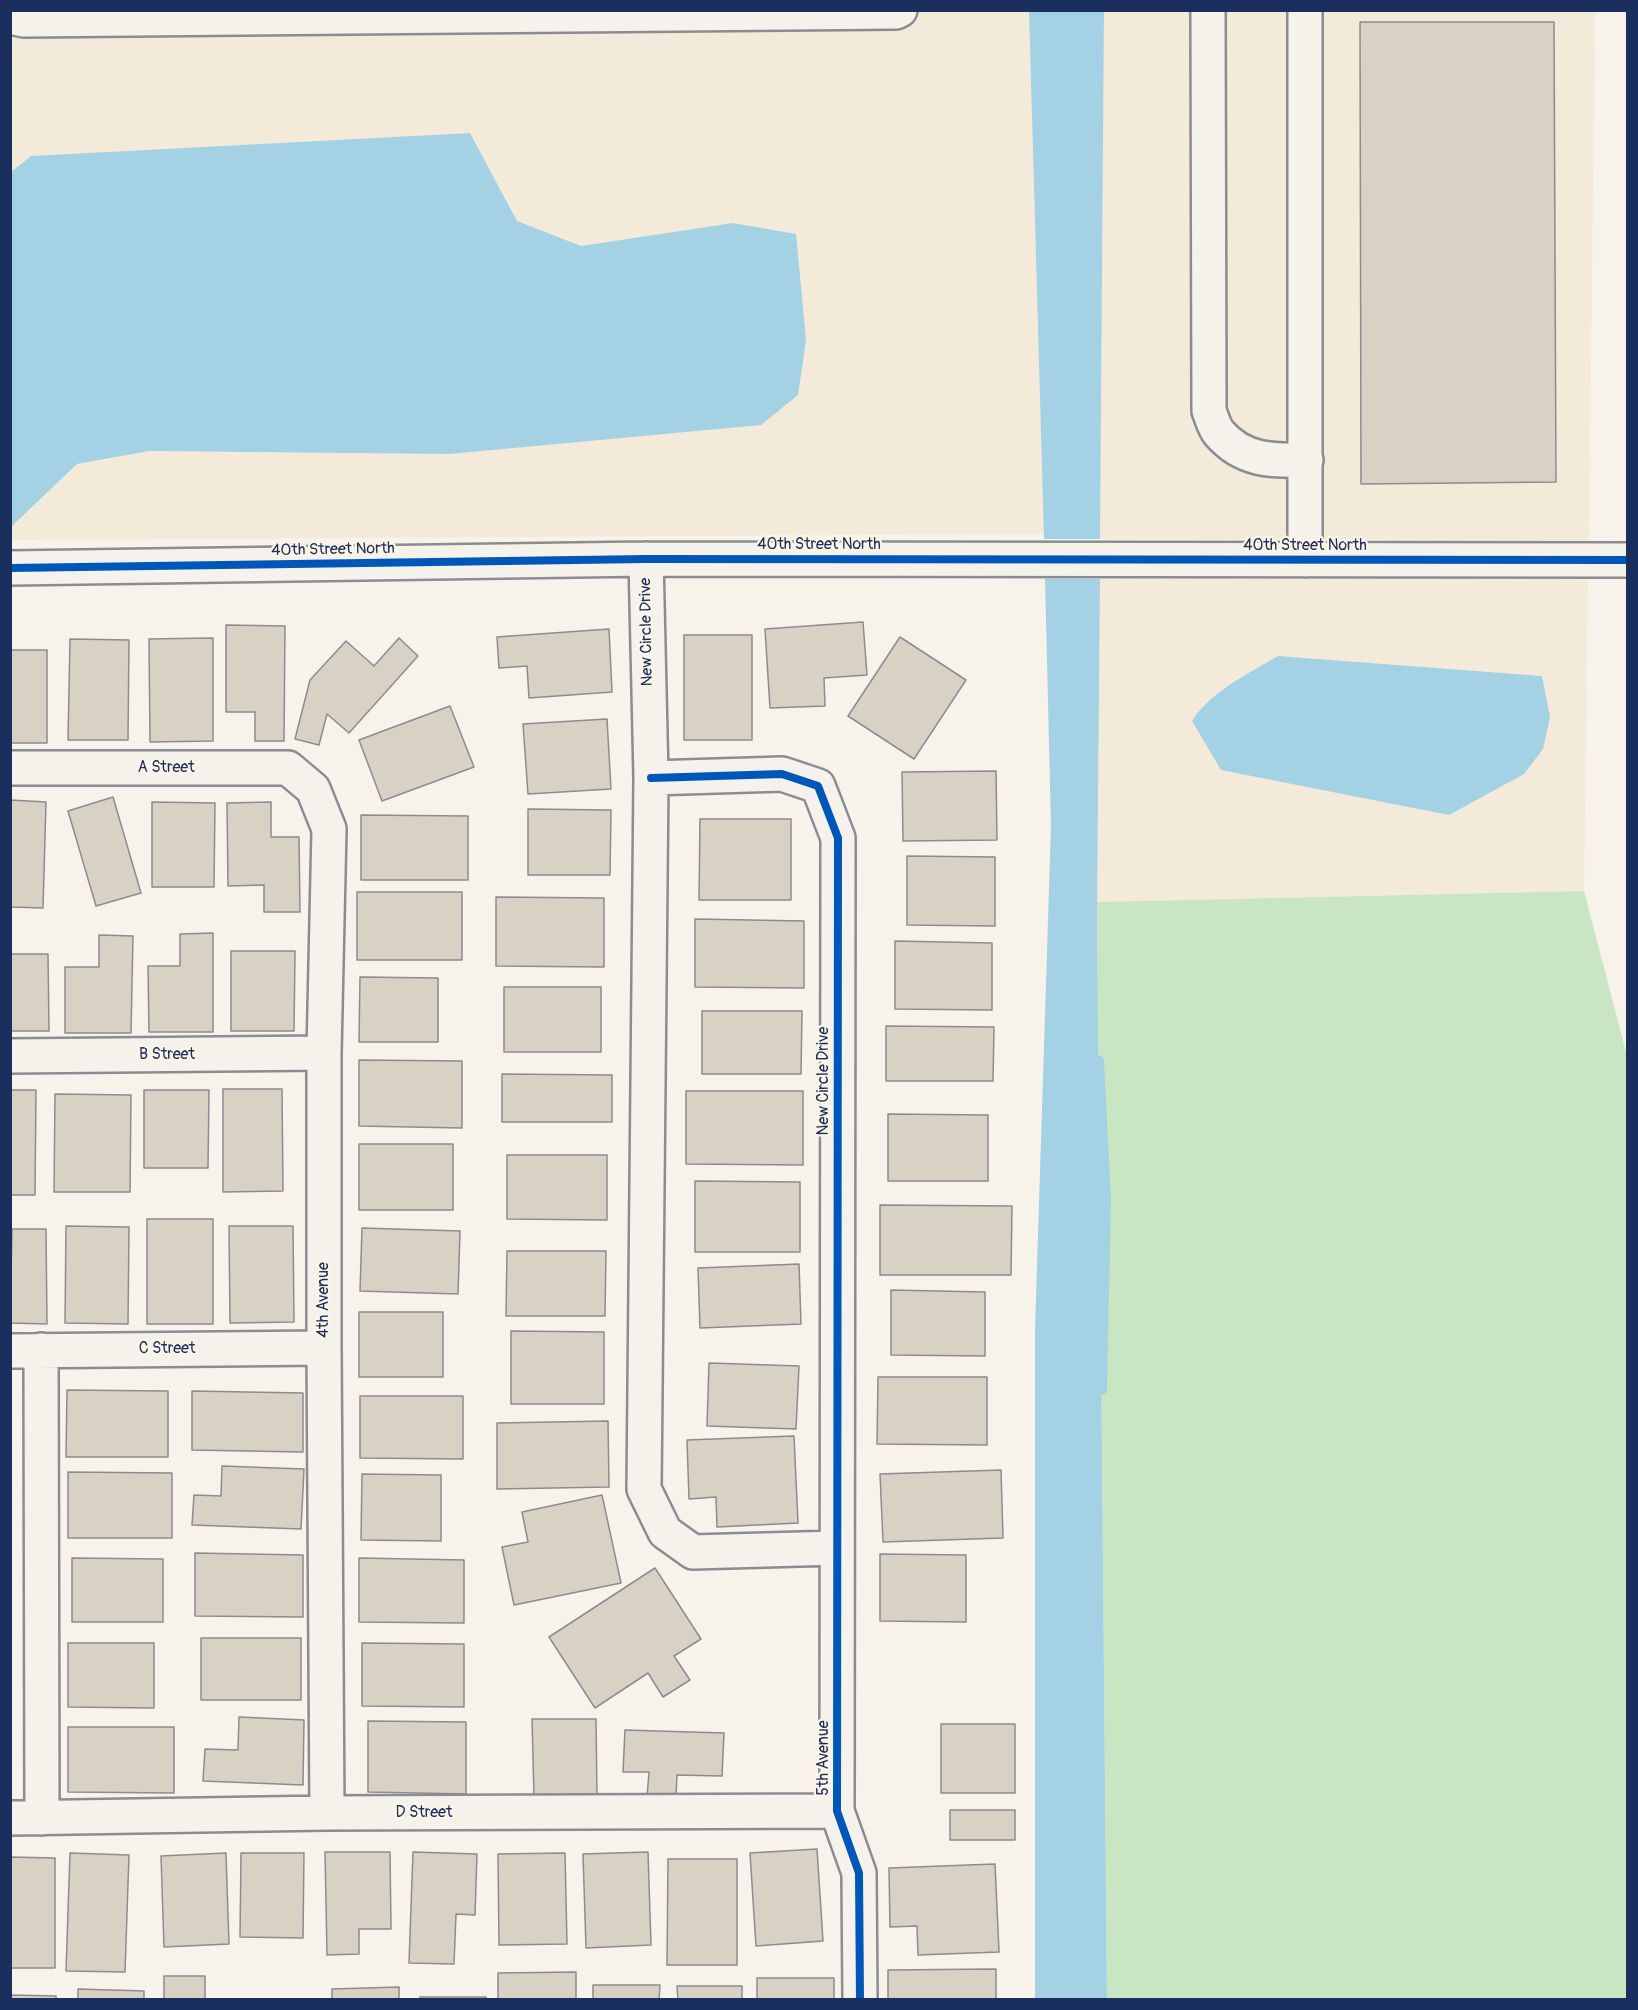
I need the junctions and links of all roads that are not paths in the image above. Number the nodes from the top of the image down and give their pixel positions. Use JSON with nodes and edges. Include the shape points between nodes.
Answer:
{"nodes":[{"id":1,"x":900,"y":10,"type":"edge"},
{"id":2,"x":1208,"y":10,"type":"edge"},
{"id":3,"x":1305,"y":10,"type":"edge"},
{"id":4,"x":448,"y":13,"type":"edge"},
{"id":5,"x":338,"y":14,"type":"edge"},
{"id":6,"x":10,"y":18,"type":"edge"},
{"id":7,"x":1306,"y":460,"type":"junction"},
{"id":8,"x":645,"y":559,"type":"junction"},
{"id":9,"x":1305,"y":560,"type":"junction"},
{"id":10,"x":1628,"y":560,"type":"edge"},
{"id":11,"x":10,"y":568,"type":"edge"},
{"id":12,"x":10,"y":768,"type":"edge"},
{"id":13,"x":651,"y":778,"type":"junction"},
{"id":14,"x":313,"y":789,"type":"joint"},
{"id":15,"x":324,"y":1053,"type":"junction"},
{"id":16,"x":10,"y":1056,"type":"edge"},
{"id":17,"x":324,"y":1348,"type":"junction"},
{"id":18,"x":26,"y":1350,"type":"edge"},
{"id":19,"x":837,"y":1548,"type":"junction"},
{"id":20,"x":837,"y":1811,"type":"junction"},
{"id":21,"x":327,"y":1813,"type":"junction"},
{"id":22,"x":26,"y":1818,"type":"edge"},
{"id":23,"x":860,"y":2000,"type":"edge"}],
"edges":[{"from":1,"to":4,"type":"street"},
{"from":2,"to":7,"type":"street","via":[[1209,411],[1218,431],[1250,456],[1274,461]]},
{"from":3,"to":7,"type":"street"},
{"from":4,"to":5,"type":"street"},
{"from":5,"to":6,"type":"street"},
{"from":7,"to":9,"type":"street"},
{"from":8,"to":9,"type":"street","name":"40th Street North"},
{"from":8,"to":11,"type":"street","name":"40th Street North"},
{"from":8,"to":13,"type":"street","name":"New Circle Drive"},
{"from":9,"to":10,"type":"street","name":"40th Street North"},
{"from":12,"to":14,"type":"street","name":"A Street","via":[[288,768]]},
{"from":13,"to":19,"type":"street","name":"New Circle Drive","via":[[782,774],[818,786],[838,838]]},
{"from":13,"to":19,"type":"street","name":"New Circle Drive","via":[[644,1490],[665,1532],[693,1552]]},
{"from":14,"to":15,"type":"street","name":"4th Avenue","via":[[329,830]]},
{"from":15,"to":16,"type":"street","name":"B Street"},
{"from":15,"to":17,"type":"street","name":"4th Avenue"},
{"from":17,"to":18,"type":"street","name":"C Street"},
{"from":17,"to":21,"type":"street","name":"4th Avenue"},
{"from":18,"to":22,"type":"street"},
{"from":19,"to":20,"type":"street","name":"5th Avenue"},
{"from":20,"to":21,"type":"street","name":"D Street"},
{"from":20,"to":23,"type":"street","name":"5th Avenue","via":[[859,1873]]},
{"from":21,"to":22,"type":"street","name":"D Street"}]}
